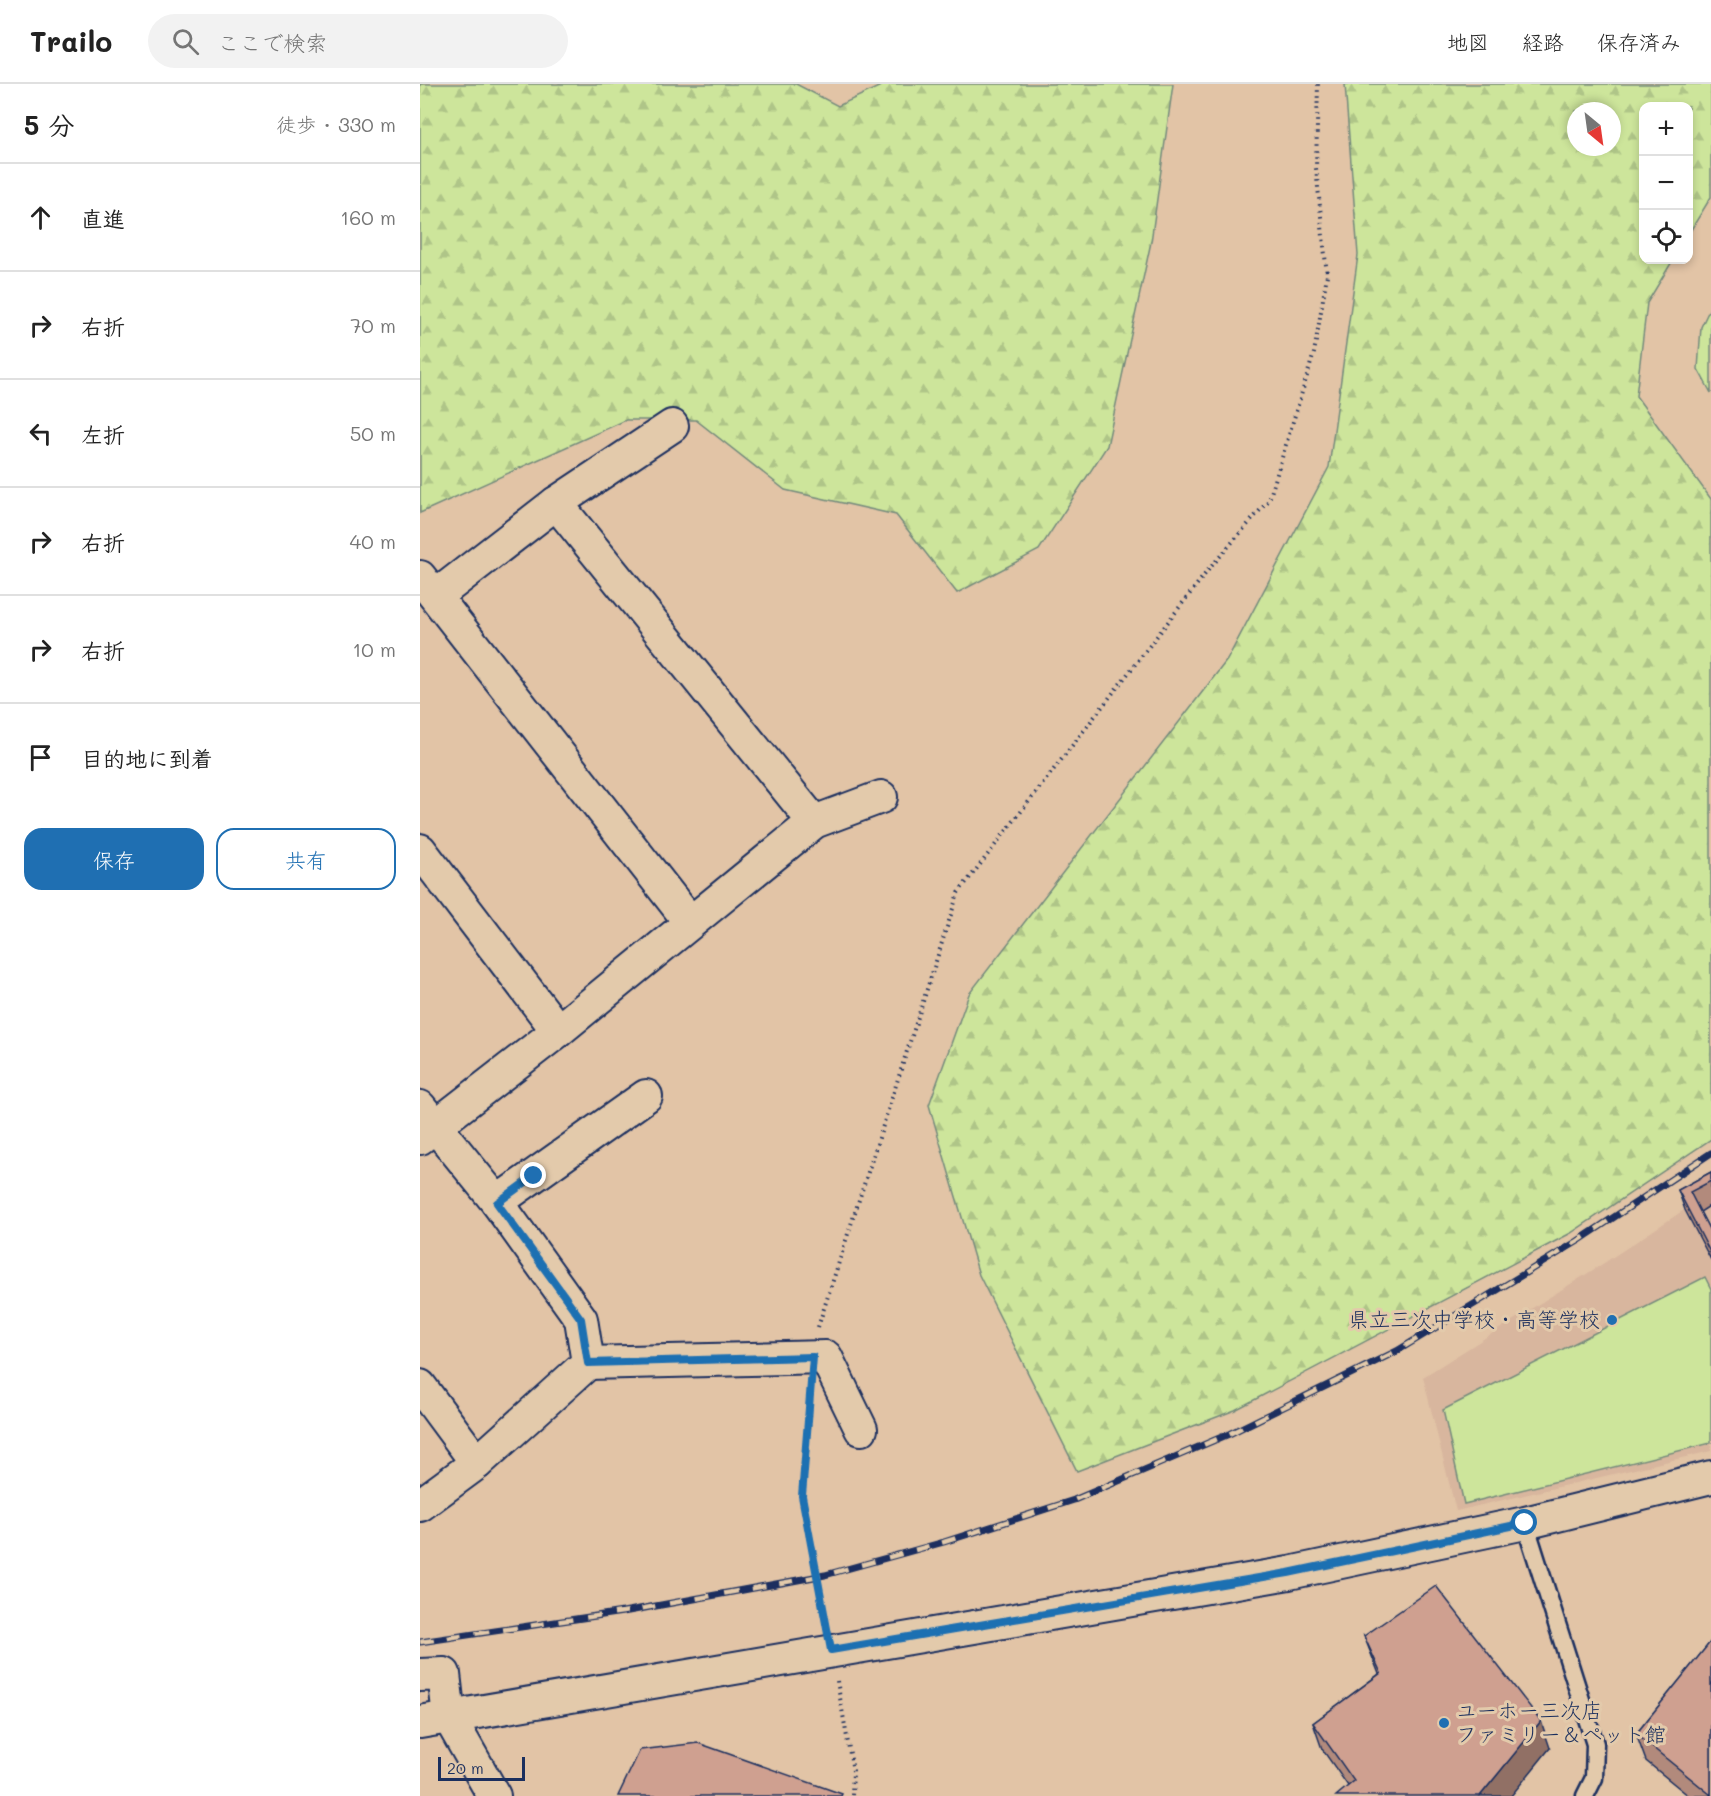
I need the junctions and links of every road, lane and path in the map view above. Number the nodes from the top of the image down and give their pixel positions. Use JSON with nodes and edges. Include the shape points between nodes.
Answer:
{"nodes":[{"id":1,"x":1318,"y":84,"type":"edge"},
{"id":2,"x":672,"y":426,"type":"dead end"},
{"id":3,"x":556,"y":503,"type":"junction"},
{"id":4,"x":428,"y":587,"type":"edge"},
{"id":5,"x":881,"y":797,"type":"dead end"},
{"id":6,"x":814,"y":822,"type":"junction"},
{"id":7,"x":420,"y":850,"type":"edge"},
{"id":8,"x":690,"y":922,"type":"junction"},
{"id":9,"x":558,"y":1031,"type":"junction"},
{"id":10,"x":646,"y":1096,"type":"dead end"},
{"id":11,"x":425,"y":1123,"type":"edge"},
{"id":12,"x":497,"y":1203,"type":"junction"},
{"id":13,"x":813,"y":1357,"type":"junction"},
{"id":14,"x":588,"y":1363,"type":"junction"},
{"id":15,"x":420,"y":1386,"type":"edge"},
{"id":16,"x":861,"y":1429,"type":"dead end"},
{"id":17,"x":477,"y":1463,"type":"junction"},
{"id":18,"x":1711,"y":1477,"type":"edge"},
{"id":19,"x":420,"y":1505,"type":"edge"},
{"id":20,"x":1525,"y":1523,"type":"junction"},
{"id":21,"x":831,"y":1650,"type":"junction"},
{"id":22,"x":420,"y":1675,"type":"edge"},
{"id":23,"x":435,"y":1719,"type":"edge"},
{"id":24,"x":494,"y":1796,"type":"edge"},
{"id":25,"x":852,"y":1796,"type":"edge"},
{"id":26,"x":1585,"y":1796,"type":"edge"}],
"edges":[{"from":1,"to":13,"type":"path","via":[[1316,168],[1327,275],[1314,353],[1269,500],[1209,569],[958,893],[815,1338]]},
{"from":2,"to":3,"type":"street"},
{"from":3,"to":4,"type":"street"},
{"from":3,"to":6,"type":"street"},
{"from":4,"to":8,"type":"street"},
{"from":5,"to":6,"type":"street"},
{"from":6,"to":8,"type":"street"},
{"from":7,"to":9,"type":"street"},
{"from":8,"to":9,"type":"street"},
{"from":9,"to":11,"type":"street"},
{"from":10,"to":12,"type":"street"},
{"from":11,"to":12,"type":"street"},
{"from":12,"to":14,"type":"street","via":[[581,1319]]},
{"from":13,"to":14,"type":"street"},
{"from":13,"to":16,"type":"street","via":[[826,1357]]},
{"from":13,"to":21,"type":"path","via":[[802,1496]]},
{"from":14,"to":17,"type":"street"},
{"from":15,"to":17,"type":"street"},
{"from":17,"to":19,"type":"street"},
{"from":18,"to":20,"type":"street"},
{"from":20,"to":21,"type":"street","via":[[1288,1573]]},
{"from":20,"to":26,"type":"lane","via":[[1595,1744],[1594,1778]]},
{"from":21,"to":23,"type":"street"},
{"from":21,"to":25,"type":"path","via":[[854,1771]]},
{"from":22,"to":23,"type":"street","via":[[444,1674]]},
{"from":23,"to":24,"type":"street"}]}
